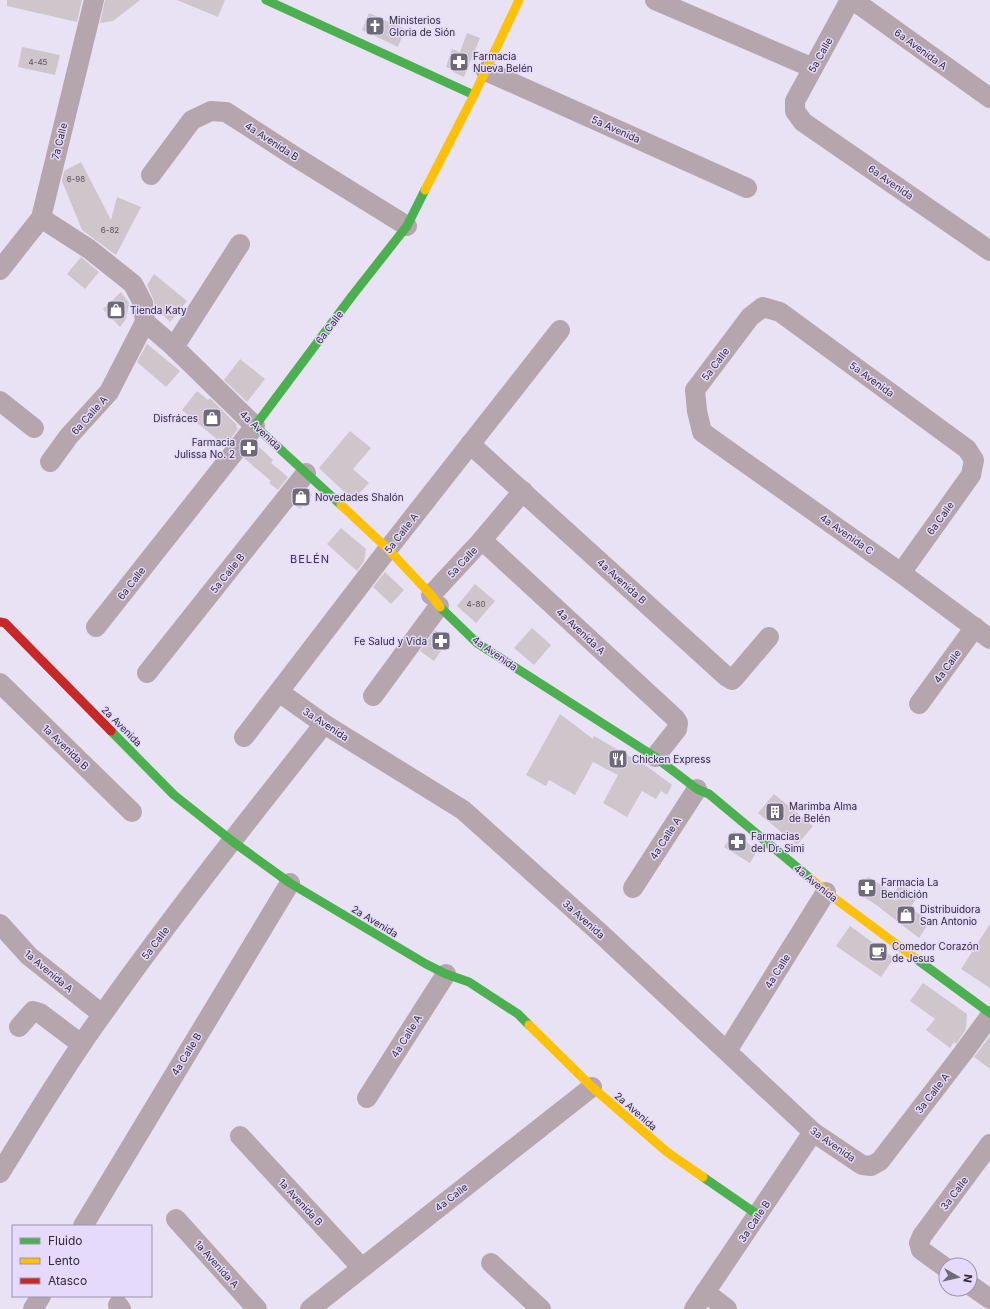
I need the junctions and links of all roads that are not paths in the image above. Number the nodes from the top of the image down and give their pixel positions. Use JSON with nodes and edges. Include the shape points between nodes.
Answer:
{"nodes":[{"id":1,"x":94,"y":0,"type":"edge"},
{"id":2,"x":266,"y":0,"type":"edge"},
{"id":3,"x":519,"y":0,"type":"edge"},
{"id":4,"x":655,"y":0,"type":"edge"},
{"id":5,"x":852,"y":0,"type":"edge"},
{"id":6,"x":814,"y":68,"type":"junction"},
{"id":7,"x":486,"y":71,"type":"junction"},
{"id":8,"x":474,"y":96,"type":"junction"},
{"id":9,"x":990,"y":98,"type":"edge"},
{"id":10,"x":795,"y":111,"type":"joint"},
{"id":11,"x":151,"y":175,"type":"dead end"},
{"id":12,"x":747,"y":188,"type":"dead end"},
{"id":13,"x":41,"y":218,"type":"junction"},
{"id":14,"x":407,"y":226,"type":"junction"},
{"id":15,"x":240,"y":244,"type":"dead end"},
{"id":16,"x":990,"y":251,"type":"edge"},
{"id":17,"x":0,"y":270,"type":"edge"},
{"id":18,"x":763,"y":307,"type":"joint"},
{"id":19,"x":144,"y":322,"type":"junction"},
{"id":20,"x":560,"y":330,"type":"dead end"},
{"id":21,"x":174,"y":347,"type":"junction"},
{"id":22,"x":0,"y":400,"type":"edge"},
{"id":23,"x":255,"y":426,"type":"junction"},
{"id":24,"x":34,"y":428,"type":"dead end"},
{"id":25,"x":702,"y":432,"type":"joint"},
{"id":26,"x":470,"y":444,"type":"junction"},
{"id":27,"x":974,"y":460,"type":"joint"},
{"id":28,"x":50,"y":462,"type":"dead end"},
{"id":29,"x":306,"y":473,"type":"junction"},
{"id":30,"x":523,"y":491,"type":"junction"},
{"id":31,"x":482,"y":540,"type":"junction"},
{"id":32,"x":388,"y":549,"type":"junction"},
{"id":33,"x":900,"y":573,"type":"junction"},
{"id":34,"x":435,"y":600,"type":"junction"},
{"id":35,"x":0,"y":622,"type":"edge"},
{"id":36,"x":96,"y":627,"type":"dead end"},
{"id":37,"x":982,"y":633,"type":"edge"},
{"id":38,"x":769,"y":637,"type":"dead end"},
{"id":39,"x":147,"y":673,"type":"dead end"},
{"id":40,"x":0,"y":683,"type":"edge"},
{"id":41,"x":279,"y":692,"type":"junction"},
{"id":42,"x":372,"y":696,"type":"dead end"},
{"id":43,"x":919,"y":704,"type":"dead end"},
{"id":44,"x":324,"y":724,"type":"junction"},
{"id":45,"x":244,"y":737,"type":"dead end"},
{"id":46,"x":655,"y":758,"type":"junction"},
{"id":47,"x":697,"y":789,"type":"junction"},
{"id":48,"x":132,"y":812,"type":"dead end"},
{"id":49,"x":232,"y":841,"type":"junction"},
{"id":50,"x":290,"y":883,"type":"junction"},
{"id":51,"x":633,"y":888,"type":"dead end"},
{"id":52,"x":826,"y":892,"type":"junction"},
{"id":53,"x":0,"y":924,"type":"edge"},
{"id":54,"x":446,"y":974,"type":"junction"},
{"id":55,"x":102,"y":1014,"type":"junction"},
{"id":56,"x":990,"y":1014,"type":"edge"},
{"id":57,"x":19,"y":1027,"type":"dead end"},
{"id":58,"x":81,"y":1044,"type":"junction"},
{"id":59,"x":727,"y":1051,"type":"junction"},
{"id":60,"x":592,"y":1086,"type":"junction"},
{"id":61,"x":367,"y":1098,"type":"dead end"},
{"id":62,"x":813,"y":1132,"type":"junction"},
{"id":63,"x":240,"y":1136,"type":"dead end"},
{"id":64,"x":990,"y":1144,"type":"edge"},
{"id":65,"x":871,"y":1166,"type":"joint"},
{"id":66,"x":0,"y":1173,"type":"edge"},
{"id":67,"x":758,"y":1214,"type":"junction"},
{"id":68,"x":176,"y":1218,"type":"dead end"},
{"id":69,"x":84,"y":1225,"type":"edge"},
{"id":70,"x":938,"y":1262,"type":"edge"},
{"id":71,"x":491,"y":1263,"type":"dead end"},
{"id":72,"x":361,"y":1267,"type":"junction"},
{"id":73,"x":978,"y":1291,"type":"edge"},
{"id":74,"x":705,"y":1292,"type":"junction"},
{"id":75,"x":40,"y":1297,"type":"edge"},
{"id":76,"x":990,"y":1299,"type":"edge"},
{"id":77,"x":33,"y":1309,"type":"edge"},
{"id":78,"x":257,"y":1309,"type":"edge"},
{"id":79,"x":310,"y":1309,"type":"edge"},
{"id":80,"x":541,"y":1309,"type":"edge"},
{"id":81,"x":694,"y":1309,"type":"edge"},
{"id":82,"x":728,"y":1309,"type":"edge"}],
"edges":[{"from":1,"to":13,"type":"street","name":"7a Calle"},
{"from":2,"to":8,"type":"street"},
{"from":3,"to":7,"type":"street","name":"6a Calle"},
{"from":4,"to":6,"type":"street"},
{"from":5,"to":6,"type":"street","name":"5a Calle"},
{"from":5,"to":9,"type":"street","name":"6a Avenida A"},
{"from":6,"to":10,"type":"street","name":"5a Calle","via":[[795,101]]},
{"from":7,"to":8,"type":"street","name":"6a Calle"},
{"from":7,"to":12,"type":"street","name":"5a Avenida"},
{"from":8,"to":14,"type":"street","name":"6a Calle"},
{"from":10,"to":16,"type":"street","name":"6a Avenida","via":[[803,122]]},
{"from":11,"to":14,"type":"street","name":"4a Avenida B","via":[[192,120],[211,111],[226,112]]},
{"from":13,"to":17,"type":"street","name":"7a Calle"},
{"from":13,"to":19,"type":"street","via":[[89,249],[132,284],[143,303]]},
{"from":14,"to":23,"type":"street","name":"6a Calle"},
{"from":15,"to":21,"type":"street"},
{"from":18,"to":25,"type":"street","name":"5a Calle","via":[[750,317],[695,390]]},
{"from":18,"to":27,"type":"street","name":"5a Avenida","via":[[780,312],[967,449]]},
{"from":19,"to":21,"type":"street","name":"4a Avenida"},
{"from":19,"to":28,"type":"street","name":"6a Calle A","via":[[109,392],[69,436]]},
{"from":20,"to":26,"type":"street","name":"5a Calle A"},
{"from":21,"to":23,"type":"street","name":"4a Avenida"},
{"from":22,"to":24,"type":"street"},
{"from":23,"to":29,"type":"street","name":"4a Avenida"},
{"from":23,"to":36,"type":"street","name":"6a Calle"},
{"from":25,"to":33,"type":"street","name":"4a Avenida C"},
{"from":26,"to":30,"type":"street","name":"4a Avenida B"},
{"from":26,"to":32,"type":"street","name":"5a Calle A"},
{"from":27,"to":33,"type":"street","name":"6a Calle","via":[[971,475]]},
{"from":29,"to":32,"type":"street","name":"4a Avenida"},
{"from":29,"to":39,"type":"street","name":"5a Calle B"},
{"from":30,"to":31,"type":"street","name":"5a Calle"},
{"from":30,"to":38,"type":"street","name":"4a Avenida B","via":[[732,680]]},
{"from":31,"to":34,"type":"street","name":"5a Calle"},
{"from":31,"to":46,"type":"street","name":"4a Avenida A","via":[[675,718],[677,728]]},
{"from":32,"to":34,"type":"street","name":"4a Avenida"},
{"from":32,"to":41,"type":"street","name":"5a Calle A"},
{"from":33,"to":37,"type":"street","name":"4a Avenida C"},
{"from":34,"to":42,"type":"street","name":"5a Calle"},
{"from":34,"to":46,"type":"street","name":"4a Avenida","via":[[476,642]]},
{"from":35,"to":49,"type":"street","name":"2a Avenida","via":[[5,623],[174,795]]},
{"from":37,"to":43,"type":"street","name":"4a Calle"},
{"from":40,"to":48,"type":"street","name":"1a Avenida B"},
{"from":41,"to":44,"type":"street","name":"3a Avenida"},
{"from":41,"to":45,"type":"street","name":"5a Calle A"},
{"from":44,"to":49,"type":"street","name":"5a Calle"},
{"from":44,"to":59,"type":"street","name":"3a Avenida","via":[[463,810]]},
{"from":46,"to":47,"type":"street","name":"4a Avenida"},
{"from":47,"to":51,"type":"street","name":"4a Calle A"},
{"from":47,"to":52,"type":"street","name":"4a Avenida","via":[[709,794]]},
{"from":49,"to":50,"type":"street","name":"2a Avenida"},
{"from":49,"to":55,"type":"street","name":"5a Calle"},
{"from":50,"to":54,"type":"street","name":"2a Avenida"},
{"from":50,"to":69,"type":"street","name":"4a Calle B"},
{"from":52,"to":56,"type":"street","name":"4a Avenida"},
{"from":52,"to":59,"type":"street","name":"4a Calle"},
{"from":53,"to":55,"type":"street","name":"1a Avenida A","via":[[29,956]]},
{"from":54,"to":60,"type":"street","name":"2a Avenida","via":[[469,982],[518,1014]]},
{"from":54,"to":61,"type":"street","name":"4a Calle A"},
{"from":55,"to":58,"type":"street","name":"5a Calle"},
{"from":56,"to":65,"type":"street","name":"3a Calle A","via":[[880,1160]]},
{"from":57,"to":58,"type":"street","via":[[34,1011]]},
{"from":58,"to":66,"type":"street","name":"5a Calle"},
{"from":59,"to":62,"type":"street","name":"3a Avenida"},
{"from":60,"to":67,"type":"street","name":"2a Avenida","via":[[666,1152]]},
{"from":60,"to":72,"type":"street","name":"4a Calle"},
{"from":62,"to":65,"type":"street","name":"3a Avenida","via":[[862,1165]]},
{"from":62,"to":67,"type":"street","name":"3a Calle B"},
{"from":63,"to":72,"type":"street","name":"1a Avenida B"},
{"from":64,"to":70,"type":"street","name":"3a Calle","via":[[922,1236],[919,1243],[921,1250]]},
{"from":67,"to":74,"type":"street","name":"3a Calle B"},
{"from":68,"to":78,"type":"street","name":"1a Avenida A"},
{"from":71,"to":80,"type":"street"},
{"from":72,"to":79,"type":"street","name":"4a Calle"},
{"from":73,"to":76,"type":"street"},
{"from":74,"to":81,"type":"street","name":"3a Calle B"},
{"from":74,"to":82,"type":"street"},
{"from":75,"to":77,"type":"street"}]}
